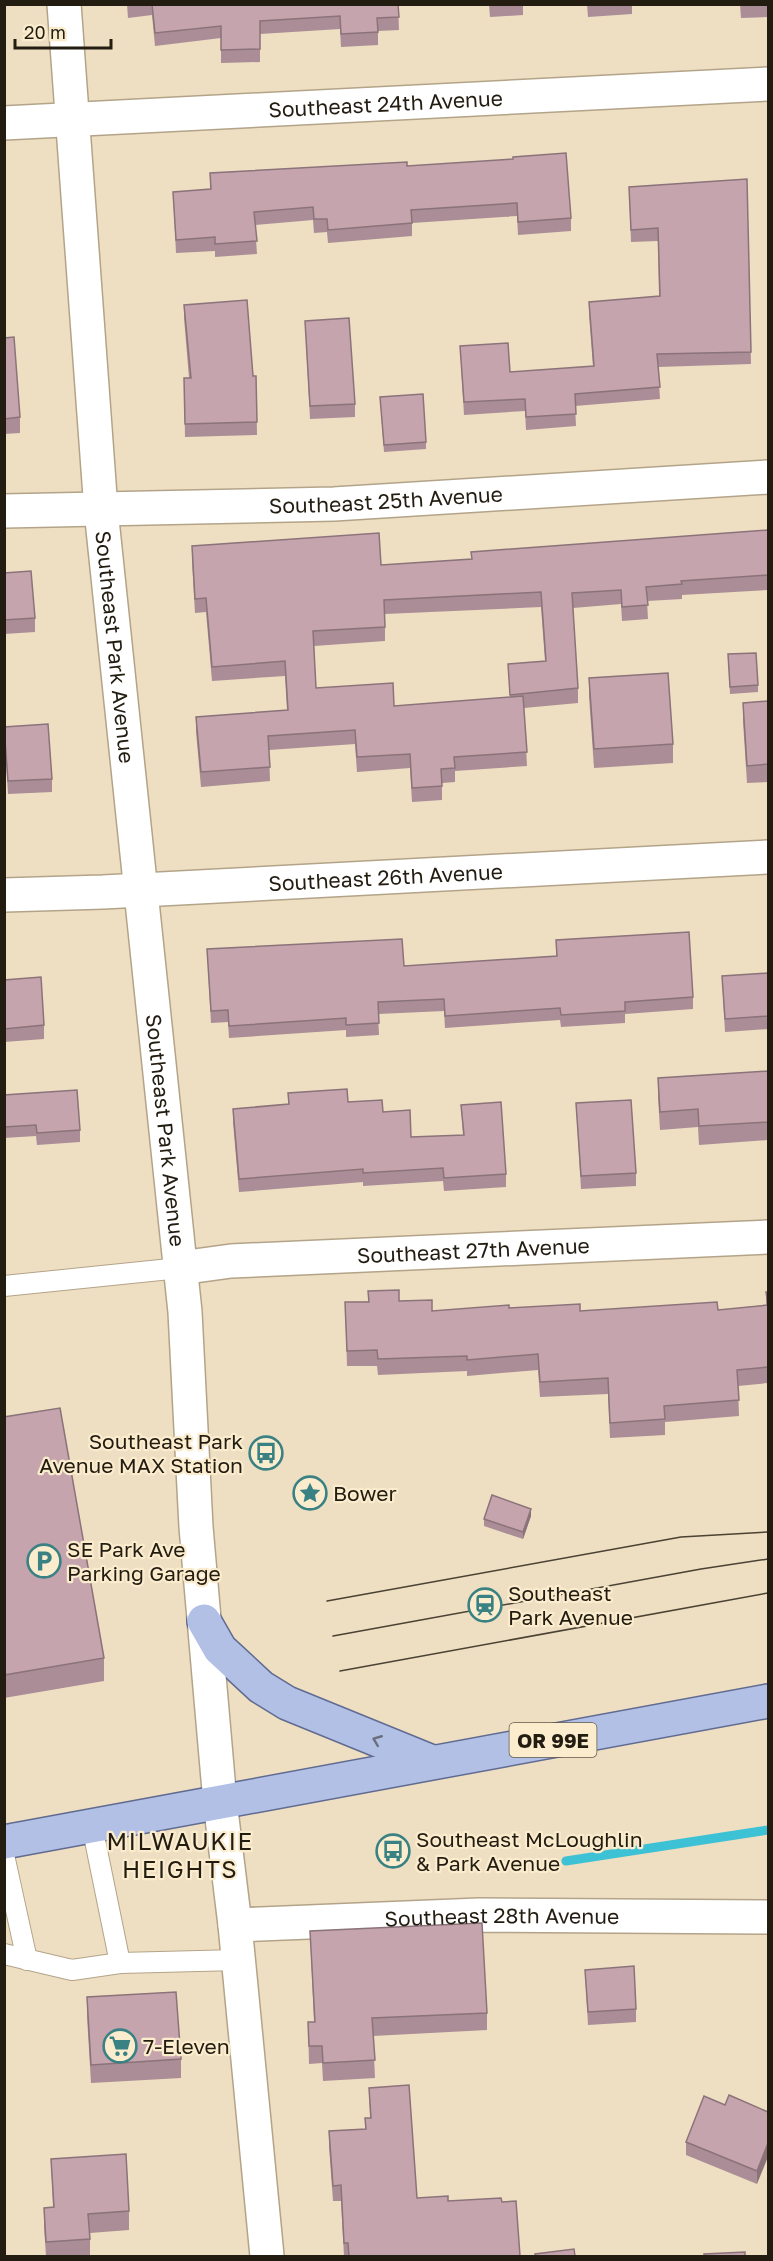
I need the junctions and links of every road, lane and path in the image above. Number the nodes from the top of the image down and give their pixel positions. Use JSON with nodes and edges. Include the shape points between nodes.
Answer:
{"nodes":[{"id":1,"x":64,"y":4,"type":"edge"},
{"id":2,"x":768,"y":84,"type":"edge"},
{"id":3,"x":73,"y":119,"type":"junction"},
{"id":4,"x":4,"y":123,"type":"edge"},
{"id":5,"x":768,"y":477,"type":"edge"},
{"id":6,"x":101,"y":510,"type":"junction"},
{"id":7,"x":4,"y":511,"type":"edge"},
{"id":8,"x":768,"y":857,"type":"edge"},
{"id":9,"x":140,"y":890,"type":"junction"},
{"id":10,"x":4,"y":895,"type":"edge"},
{"id":11,"x":768,"y":1237,"type":"edge"},
{"id":12,"x":180,"y":1268,"type":"junction"},
{"id":13,"x":4,"y":1286,"type":"edge"},
{"id":14,"x":204,"y":1621,"type":"junction"},
{"id":15,"x":768,"y":1701,"type":"edge"},
{"id":16,"x":432,"y":1762,"type":"junction"},
{"id":17,"x":220,"y":1802,"type":"junction"},
{"id":18,"x":92,"y":1826,"type":"junction"},
{"id":19,"x":4,"y":1842,"type":"edge"},
{"id":20,"x":4,"y":1855,"type":"edge"},
{"id":21,"x":768,"y":1917,"type":"edge"},
{"id":22,"x":235,"y":1924,"type":"junction"},
{"id":23,"x":4,"y":1954,"type":"edge"},
{"id":24,"x":27,"y":1960,"type":"junction"},
{"id":25,"x":238,"y":1960,"type":"junction"},
{"id":26,"x":120,"y":1963,"type":"junction"},
{"id":27,"x":267,"y":2256,"type":"edge"}],
"edges":[{"from":1,"to":3,"type":"street","name":"Southeast Park Avenue"},
{"from":2,"to":3,"type":"street","name":"Southeast 24th Avenue"},
{"from":3,"to":4,"type":"street","name":"Southeast 24th Avenue"},
{"from":3,"to":6,"type":"street","name":"Southeast Park Avenue"},
{"from":5,"to":6,"type":"street","name":"Southeast 25th Avenue","via":[[334,504]]},
{"from":6,"to":7,"type":"street","name":"Southeast 25th Avenue"},
{"from":6,"to":9,"type":"street","name":"Southeast Park Avenue"},
{"from":8,"to":9,"type":"street","name":"Southeast 26th Avenue"},
{"from":9,"to":10,"type":"street","name":"Southeast 26th Avenue"},
{"from":9,"to":12,"type":"street","name":"Southeast Park Avenue"},
{"from":11,"to":12,"type":"street","name":"Southeast 27th Avenue","via":[[231,1261]]},
{"from":12,"to":13,"type":"lane"},
{"from":12,"to":14,"type":"street","name":"Southeast Park Avenue"},
{"from":16,"to":14,"type":"main road","one_way":true,"via":[[287,1703],[261,1688],[220,1648]]},
{"from":14,"to":17,"type":"street","name":"Southeast Park Avenue"},
{"from":15,"to":16,"type":"main road","number":"OR 99E"},
{"from":16,"to":17,"type":"main road","number":"OR 99E"},
{"from":17,"to":18,"type":"main road","number":"OR 99E"},
{"from":17,"to":22,"type":"street","name":"Southeast Park Avenue"},
{"from":18,"to":19,"type":"main road","number":"OR 99E"},
{"from":18,"to":26,"type":"lane"},
{"from":20,"to":24,"type":"lane"},
{"from":21,"to":22,"type":"street","name":"Southeast 28th Avenue","via":[[479,1916]]},
{"from":22,"to":25,"type":"street","name":"Southeast Park Avenue"},
{"from":23,"to":24,"type":"lane"},
{"from":24,"to":26,"type":"lane","via":[[72,1970]]},
{"from":25,"to":26,"type":"lane"},
{"from":25,"to":27,"type":"street","name":"Southeast Park Avenue"}]}
